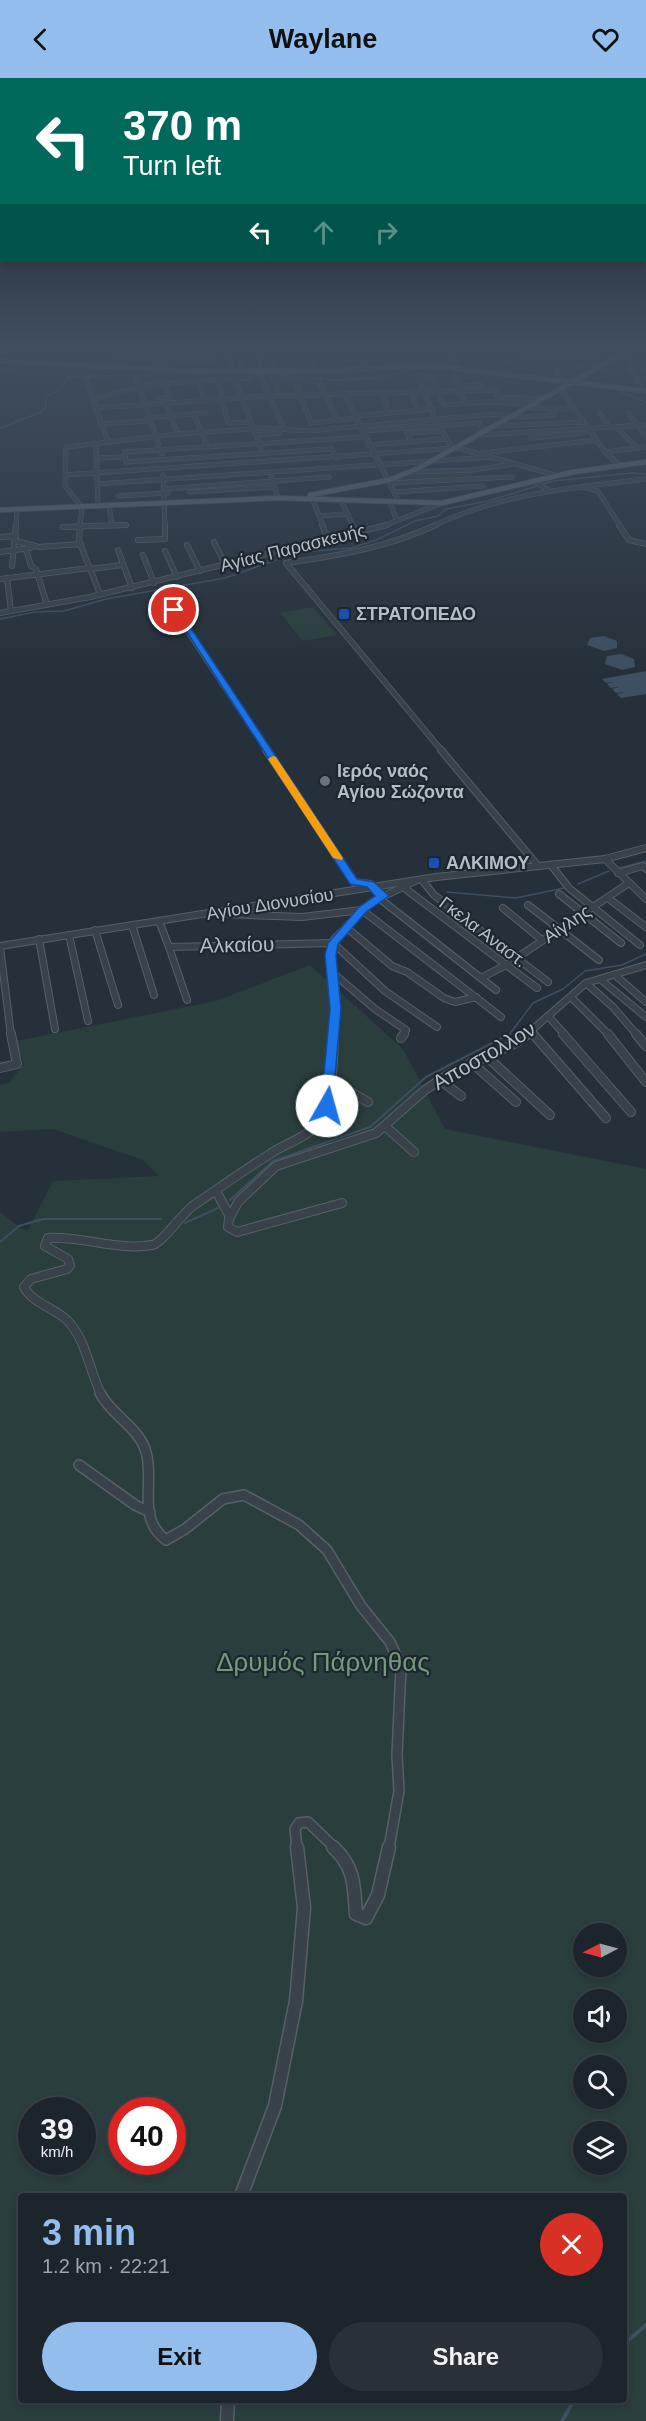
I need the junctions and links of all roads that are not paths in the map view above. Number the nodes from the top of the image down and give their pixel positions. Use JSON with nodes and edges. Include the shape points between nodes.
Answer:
{"nodes":[{"id":1,"x":66,"y":456,"type":"edge"},
{"id":2,"x":162,"y":456,"type":"edge"},
{"id":3,"x":223,"y":456,"type":"edge"},
{"id":4,"x":263,"y":456,"type":"edge"},
{"id":5,"x":358,"y":456,"type":"edge"},
{"id":6,"x":376,"y":456,"type":"edge"},
{"id":7,"x":442,"y":456,"type":"edge"},
{"id":8,"x":610,"y":456,"type":"edge"},
{"id":9,"x":125,"y":457,"type":"joint"},
{"id":10,"x":491,"y":457,"type":"joint"},
{"id":11,"x":336,"y":458,"type":"joint"},
{"id":12,"x":96,"y":459,"type":"joint"},
{"id":13,"x":465,"y":459,"type":"junction"},
{"id":14,"x":162,"y":460,"type":"junction"},
{"id":15,"x":433,"y":462,"type":"junction"},
{"id":16,"x":646,"y":462,"type":"edge"},
{"id":17,"x":266,"y":463,"type":"junction"},
{"id":18,"x":380,"y":464,"type":"junction"},
{"id":19,"x":515,"y":464,"type":"junction"},
{"id":20,"x":621,"y":465,"type":"junction"},
{"id":21,"x":504,"y":467,"type":"junction"},
{"id":22,"x":163,"y":470,"type":"junction"},
{"id":23,"x":472,"y":470,"type":"junction"},
{"id":24,"x":116,"y":472,"type":"junction"},
{"id":25,"x":269,"y":472,"type":"junction"},
{"id":26,"x":409,"y":472,"type":"junction"},
{"id":27,"x":96,"y":473,"type":"junction"},
{"id":28,"x":65,"y":475,"type":"junction"},
{"id":29,"x":555,"y":475,"type":"junction"},
{"id":30,"x":329,"y":477,"type":"dead end"},
{"id":31,"x":512,"y":477,"type":"junction"},
{"id":32,"x":478,"y":478,"type":"junction"},
{"id":33,"x":164,"y":479,"type":"junction"},
{"id":34,"x":646,"y":479,"type":"edge"},
{"id":35,"x":272,"y":481,"type":"junction"},
{"id":36,"x":535,"y":481,"type":"junction"},
{"id":37,"x":118,"y":482,"type":"junction"},
{"id":38,"x":390,"y":482,"type":"junction"},
{"id":39,"x":97,"y":484,"type":"junction"},
{"id":40,"x":519,"y":485,"type":"junction"},
{"id":41,"x":483,"y":486,"type":"junction"},
{"id":42,"x":575,"y":486,"type":"junction"},
{"id":43,"x":274,"y":487,"type":"junction"},
{"id":44,"x":548,"y":490,"type":"junction"},
{"id":45,"x":164,"y":491,"type":"junction"},
{"id":46,"x":395,"y":492,"type":"junction"},
{"id":47,"x":490,"y":492,"type":"junction"},
{"id":48,"x":118,"y":496,"type":"junction"},
{"id":49,"x":278,"y":498,"type":"junction"},
{"id":50,"x":313,"y":500,"type":"junction"},
{"id":51,"x":341,"y":500,"type":"junction"},
{"id":52,"x":390,"y":502,"type":"junction"},
{"id":53,"x":399,"y":502,"type":"junction"},
{"id":54,"x":413,"y":502,"type":"junction"},
{"id":55,"x":164,"y":503,"type":"junction"},
{"id":56,"x":442,"y":503,"type":"junction"},
{"id":57,"x":119,"y":505,"type":"junction"},
{"id":58,"x":82,"y":506,"type":"junction"},
{"id":59,"x":98,"y":506,"type":"junction"},
{"id":60,"x":109,"y":506,"type":"junction"},
{"id":61,"x":421,"y":509,"type":"junction"},
{"id":62,"x":0,"y":510,"type":"edge"},
{"id":63,"x":17,"y":510,"type":"junction"},
{"id":64,"x":346,"y":514,"type":"junction"},
{"id":65,"x":319,"y":516,"type":"junction"},
{"id":66,"x":397,"y":521,"type":"junction"},
{"id":67,"x":112,"y":525,"type":"junction"},
{"id":68,"x":126,"y":525,"type":"dead end"},
{"id":69,"x":80,"y":526,"type":"junction"},
{"id":70,"x":63,"y":527,"type":"dead end"},
{"id":71,"x":356,"y":534,"type":"junction"},
{"id":72,"x":0,"y":537,"type":"edge"},
{"id":73,"x":16,"y":538,"type":"junction"},
{"id":74,"x":331,"y":538,"type":"junction"},
{"id":75,"x":138,"y":540,"type":"dead end"},
{"id":76,"x":214,"y":542,"type":"dead end"},
{"id":77,"x":81,"y":544,"type":"junction"},
{"id":78,"x":646,"y":544,"type":"edge"},
{"id":79,"x":187,"y":545,"type":"dead end"},
{"id":80,"x":39,"y":547,"type":"junction"},
{"id":81,"x":15,"y":550,"type":"junction"},
{"id":82,"x":26,"y":550,"type":"dead end"},
{"id":83,"x":118,"y":550,"type":"dead end"},
{"id":84,"x":165,"y":551,"type":"dead end"},
{"id":85,"x":0,"y":552,"type":"edge"},
{"id":86,"x":143,"y":555,"type":"dead end"},
{"id":87,"x":225,"y":564,"type":"junction"},
{"id":88,"x":123,"y":565,"type":"junction"},
{"id":89,"x":12,"y":566,"type":"dead end"},
{"id":90,"x":90,"y":568,"type":"junction"},
{"id":91,"x":200,"y":571,"type":"junction"},
{"id":92,"x":38,"y":575,"type":"junction"},
{"id":93,"x":177,"y":577,"type":"junction"},
{"id":94,"x":7,"y":578,"type":"junction"},
{"id":95,"x":0,"y":579,"type":"edge"},
{"id":96,"x":154,"y":583,"type":"junction"},
{"id":97,"x":132,"y":588,"type":"junction"},
{"id":98,"x":100,"y":594,"type":"junction"},
{"id":99,"x":47,"y":605,"type":"junction"},
{"id":100,"x":174,"y":610,"type":"dead end"},
{"id":101,"x":11,"y":611,"type":"junction"},
{"id":102,"x":0,"y":613,"type":"edge"},
{"id":103,"x":646,"y":848,"type":"edge"},
{"id":104,"x":604,"y":859,"type":"junction"},
{"id":105,"x":551,"y":865,"type":"junction"},
{"id":106,"x":538,"y":866,"type":"junction"},
{"id":107,"x":645,"y":866,"type":"edge"},
{"id":108,"x":618,"y":873,"type":"junction"},
{"id":109,"x":419,"y":880,"type":"junction"},
{"id":110,"x":629,"y":883,"type":"junction"},
{"id":111,"x":403,"y":887,"type":"junction"},
{"id":112,"x":373,"y":889,"type":"junction"},
{"id":113,"x":560,"y":894,"type":"dead end"},
{"id":114,"x":381,"y":897,"type":"junction"},
{"id":115,"x":608,"y":898,"type":"junction"},
{"id":116,"x":646,"y":899,"type":"edge"},
{"id":117,"x":528,"y":905,"type":"dead end"},
{"id":118,"x":592,"y":907,"type":"junction"},
{"id":119,"x":503,"y":908,"type":"dead end"},
{"id":120,"x":362,"y":910,"type":"junction"},
{"id":121,"x":583,"y":912,"type":"junction"},
{"id":122,"x":211,"y":913,"type":"junction"},
{"id":123,"x":159,"y":921,"type":"junction"},
{"id":124,"x":132,"y":925,"type":"junction"},
{"id":125,"x":346,"y":927,"type":"junction"},
{"id":126,"x":646,"y":927,"type":"edge"},
{"id":127,"x":95,"y":930,"type":"junction"},
{"id":128,"x":558,"y":930,"type":"junction"},
{"id":129,"x":69,"y":935,"type":"junction"},
{"id":130,"x":39,"y":939,"type":"junction"},
{"id":131,"x":542,"y":940,"type":"junction"},
{"id":132,"x":333,"y":943,"type":"junction"},
{"id":133,"x":621,"y":943,"type":"dead end"},
{"id":134,"x":640,"y":945,"type":"dead end"},
{"id":135,"x":0,"y":946,"type":"edge"},
{"id":136,"x":169,"y":947,"type":"junction"},
{"id":137,"x":516,"y":957,"type":"junction"},
{"id":138,"x":598,"y":960,"type":"dead end"},
{"id":139,"x":506,"y":964,"type":"junction"},
{"id":140,"x":646,"y":965,"type":"edge"},
{"id":141,"x":333,"y":973,"type":"junction"},
{"id":142,"x":615,"y":975,"type":"junction"},
{"id":143,"x":481,"y":978,"type":"junction"},
{"id":144,"x":600,"y":979,"type":"junction"},
{"id":145,"x":548,"y":982,"type":"dead end"},
{"id":146,"x":586,"y":983,"type":"junction"},
{"id":147,"x":537,"y":988,"type":"dead end"},
{"id":148,"x":496,"y":990,"type":"dead end"},
{"id":149,"x":154,"y":995,"type":"dead end"},
{"id":150,"x":476,"y":997,"type":"junction"},
{"id":151,"x":570,"y":997,"type":"junction"},
{"id":152,"x":187,"y":1000,"type":"dead end"},
{"id":153,"x":646,"y":1002,"type":"edge"},
{"id":154,"x":118,"y":1005,"type":"dead end"},
{"id":155,"x":501,"y":1017,"type":"dead end"},
{"id":156,"x":549,"y":1017,"type":"junction"},
{"id":157,"x":646,"y":1017,"type":"edge"},
{"id":158,"x":88,"y":1021,"type":"dead end"},
{"id":159,"x":437,"y":1027,"type":"dead end"},
{"id":160,"x":55,"y":1029,"type":"dead end"},
{"id":161,"x":531,"y":1032,"type":"junction"},
{"id":162,"x":401,"y":1038,"type":"dead end"},
{"id":163,"x":646,"y":1046,"type":"edge"},
{"id":164,"x":485,"y":1055,"type":"junction"},
{"id":165,"x":471,"y":1062,"type":"junction"},
{"id":166,"x":0,"y":1068,"type":"edge"},
{"id":167,"x":330,"y":1080,"type":"junction"},
{"id":168,"x":440,"y":1080,"type":"junction"},
{"id":169,"x":646,"y":1082,"type":"edge"},
{"id":170,"x":461,"y":1096,"type":"dead end"},
{"id":171,"x":368,"y":1102,"type":"dead end"},
{"id":172,"x":516,"y":1102,"type":"dead end"},
{"id":173,"x":631,"y":1112,"type":"dead end"},
{"id":174,"x":550,"y":1115,"type":"dead end"},
{"id":175,"x":606,"y":1118,"type":"dead end"},
{"id":176,"x":385,"y":1126,"type":"junction"},
{"id":177,"x":414,"y":1152,"type":"dead end"},
{"id":178,"x":216,"y":1191,"type":"junction"},
{"id":179,"x":342,"y":1203,"type":"dead end"},
{"id":180,"x":229,"y":1215,"type":"junction"},
{"id":181,"x":79,"y":1466,"type":"dead end"},
{"id":182,"x":150,"y":1512,"type":"junction"},
{"id":183,"x":242,"y":2193,"type":"edge"},
{"id":184,"x":228,"y":2403,"type":"edge"},
{"id":185,"x":227,"y":2421,"type":"edge"}],
"edges":[{"from":1,"to":28,"type":"street"},
{"from":2,"to":14,"type":"street"},
{"from":3,"to":14,"type":"street"},
{"from":4,"to":17,"type":"street"},
{"from":5,"to":11,"type":"street"},
{"from":6,"to":18,"type":"street"},
{"from":7,"to":15,"type":"main road"},
{"from":8,"to":20,"type":"street"},
{"from":9,"to":12,"type":"street"},
{"from":9,"to":14,"type":"street","via":[[126,462]]},
{"from":10,"to":13,"type":"street"},
{"from":10,"to":19,"type":"street"},
{"from":11,"to":17,"type":"street"},
{"from":12,"to":27,"type":"street"},
{"from":13,"to":15,"type":"street"},
{"from":13,"to":23,"type":"street"},
{"from":14,"to":22,"type":"street"},
{"from":15,"to":18,"type":"street"},
{"from":15,"to":26,"type":"main road"},
{"from":16,"to":20,"type":"main road"},
{"from":17,"to":22,"type":"street"},
{"from":17,"to":25,"type":"street"},
{"from":18,"to":25,"type":"street"},
{"from":18,"to":38,"type":"street"},
{"from":19,"to":21,"type":"street"},
{"from":19,"to":29,"type":"street"},
{"from":20,"to":29,"type":"main road"},
{"from":21,"to":23,"type":"street"},
{"from":21,"to":31,"type":"street"},
{"from":22,"to":24,"type":"street"},
{"from":22,"to":33,"type":"street"},
{"from":23,"to":26,"type":"street"},
{"from":23,"to":32,"type":"street"},
{"from":24,"to":27,"type":"street"},
{"from":24,"to":37,"type":"street"},
{"from":25,"to":33,"type":"street"},
{"from":25,"to":35,"type":"street"},
{"from":26,"to":38,"type":"main road"},
{"from":27,"to":28,"type":"street"},
{"from":27,"to":39,"type":"street"},
{"from":28,"to":58,"type":"street","via":[[66,490]]},
{"from":29,"to":36,"type":"main road"},
{"from":30,"to":35,"type":"street"},
{"from":31,"to":32,"type":"street"},
{"from":31,"to":40,"type":"street"},
{"from":32,"to":38,"type":"street"},
{"from":32,"to":41,"type":"street"},
{"from":33,"to":37,"type":"street"},
{"from":33,"to":45,"type":"street"},
{"from":34,"to":42,"type":"street"},
{"from":35,"to":43,"type":"street"},
{"from":35,"to":45,"type":"street"},
{"from":36,"to":40,"type":"main road"},
{"from":36,"to":44,"type":"street"},
{"from":37,"to":39,"type":"street"},
{"from":37,"to":48,"type":"street"},
{"from":38,"to":46,"type":"street"},
{"from":38,"to":49,"type":"main road"},
{"from":39,"to":59,"type":"street"},
{"from":40,"to":47,"type":"main road"},
{"from":41,"to":46,"type":"street"},
{"from":41,"to":47,"type":"street"},
{"from":42,"to":44,"type":"street"},
{"from":42,"to":78,"type":"street","via":[[598,491],[627,539]]},
{"from":43,"to":45,"type":"street"},
{"from":43,"to":49,"type":"street"},
{"from":44,"to":106,"type":"street","via":[[465,511],[418,534],[351,554],[286,563]]},
{"from":45,"to":48,"type":"street"},
{"from":45,"to":55,"type":"street"},
{"from":46,"to":53,"type":"street"},
{"from":47,"to":56,"type":"main road"},
{"from":48,"to":57,"type":"street"},
{"from":49,"to":50,"type":"main road"},
{"from":49,"to":55,"type":"main road"},
{"from":50,"to":51,"type":"main road"},
{"from":50,"to":65,"type":"street"},
{"from":51,"to":52,"type":"main road"},
{"from":51,"to":64,"type":"street"},
{"from":52,"to":53,"type":"main road"},
{"from":52,"to":66,"type":"street"},
{"from":53,"to":54,"type":"main road"},
{"from":54,"to":56,"type":"main road"},
{"from":54,"to":61,"type":"main road"},
{"from":55,"to":57,"type":"main road"},
{"from":55,"to":75,"type":"street","via":[[165,539]]},
{"from":56,"to":61,"type":"street","name":"Αγίας Παρασκευής"},
{"from":57,"to":60,"type":"main road"},
{"from":58,"to":59,"type":"main road"},
{"from":58,"to":63,"type":"main road"},
{"from":58,"to":69,"type":"street"},
{"from":59,"to":60,"type":"main road"},
{"from":60,"to":67,"type":"street"},
{"from":61,"to":66,"type":"street","name":"Αγίας Παρασκευής"},
{"from":62,"to":63,"type":"main road"},
{"from":63,"to":73,"type":"street"},
{"from":64,"to":65,"type":"street"},
{"from":64,"to":71,"type":"street"},
{"from":65,"to":74,"type":"street"},
{"from":66,"to":71,"type":"street","name":"Αγίας Παρασκευής"},
{"from":67,"to":68,"type":"street"},
{"from":67,"to":69,"type":"street"},
{"from":69,"to":70,"type":"street"},
{"from":69,"to":77,"type":"street"},
{"from":71,"to":74,"type":"street","name":"Αγίας Παρασκευής"},
{"from":72,"to":73,"type":"street"},
{"from":73,"to":80,"type":"street"},
{"from":73,"to":81,"type":"street"},
{"from":74,"to":87,"type":"street","name":"Αγίας Παρασκευής"},
{"from":76,"to":87,"type":"street"},
{"from":77,"to":80,"type":"street"},
{"from":77,"to":90,"type":"street"},
{"from":79,"to":91,"type":"street"},
{"from":80,"to":81,"type":"street"},
{"from":81,"to":85,"type":"street"},
{"from":81,"to":89,"type":"street"},
{"from":82,"to":92,"type":"street"},
{"from":83,"to":88,"type":"street"},
{"from":84,"to":93,"type":"street"},
{"from":86,"to":96,"type":"street"},
{"from":87,"to":91,"type":"street","name":"Αγίας Παρασκευής"},
{"from":88,"to":90,"type":"street"},
{"from":88,"to":97,"type":"street"},
{"from":90,"to":92,"type":"street"},
{"from":90,"to":98,"type":"street"},
{"from":91,"to":93,"type":"street","name":"Αγίας Παρασκευής"},
{"from":92,"to":94,"type":"street"},
{"from":92,"to":99,"type":"street"},
{"from":93,"to":96,"type":"street","name":"Αγίας Παρασκευής"},
{"from":94,"to":95,"type":"street"},
{"from":94,"to":101,"type":"street"},
{"from":96,"to":97,"type":"street","name":"Αγίας Παρασκευής"},
{"from":97,"to":98,"type":"street","name":"Αγίας Παρασκευής"},
{"from":98,"to":99,"type":"street","name":"Αγίας Παρασκευής"},
{"from":99,"to":101,"type":"street","name":"Αγίας Παρασκευής"},
{"from":100,"to":112,"type":"street","via":[[354,882],[370,884]]},
{"from":101,"to":102,"type":"street","name":"Αγίας Παρασκευής"},
{"from":103,"to":104,"type":"street","name":"Αγίου Διονυσίου"},
{"from":104,"to":105,"type":"street","name":"Αγίου Διονυσίου"},
{"from":104,"to":108,"type":"street"},
{"from":105,"to":106,"type":"street","name":"Αγίου Διονυσίου"},
{"from":105,"to":118,"type":"street","via":[[569,888]]},
{"from":106,"to":109,"type":"street","name":"Αγίου Διονυσίου"},
{"from":107,"to":108,"type":"street"},
{"from":108,"to":110,"type":"street"},
{"from":109,"to":111,"type":"street"},
{"from":109,"to":112,"type":"street","name":"Αγίου Διονυσίου"},
{"from":109,"to":137,"type":"street","name":"Γκελα Αναστ."},
{"from":110,"to":115,"type":"street","name":"Αίγλης"},
{"from":110,"to":116,"type":"street"},
{"from":111,"to":114,"type":"street"},
{"from":111,"to":139,"type":"street"},
{"from":112,"to":114,"type":"street"},
{"from":112,"to":122,"type":"street","name":"Αγίου Διονυσίου"},
{"from":113,"to":121,"type":"street"},
{"from":114,"to":120,"type":"street"},
{"from":114,"to":143,"type":"street"},
{"from":115,"to":118,"type":"street","name":"Αίγλης"},
{"from":115,"to":126,"type":"street"},
{"from":117,"to":128,"type":"street"},
{"from":118,"to":121,"type":"street","name":"Αίγλης"},
{"from":118,"to":134,"type":"street"},
{"from":119,"to":131,"type":"street"},
{"from":120,"to":122,"type":"street","via":[[303,917]]},
{"from":120,"to":125,"type":"street"},
{"from":120,"to":150,"type":"street"},
{"from":121,"to":128,"type":"street","name":"Αίγλης"},
{"from":121,"to":133,"type":"street"},
{"from":122,"to":123,"type":"street","name":"Αγίου Διονυσίου"},
{"from":123,"to":124,"type":"street","name":"Αγίου Διονυσίου"},
{"from":123,"to":136,"type":"street","name":"Αλκαίου"},
{"from":124,"to":127,"type":"street","name":"Αγίου Διονυσίου"},
{"from":124,"to":149,"type":"street"},
{"from":125,"to":132,"type":"street"},
{"from":125,"to":150,"type":"street","via":[[392,966],[444,998],[455,1002]]},
{"from":127,"to":129,"type":"street","name":"Αγίου Διονυσίου"},
{"from":127,"to":154,"type":"street"},
{"from":128,"to":131,"type":"street","name":"Αίγλης"},
{"from":128,"to":138,"type":"street"},
{"from":129,"to":130,"type":"street","name":"Αγίου Διονυσίου"},
{"from":129,"to":158,"type":"street"},
{"from":130,"to":135,"type":"street","name":"Αγίου Διονυσίου"},
{"from":130,"to":160,"type":"street"},
{"from":131,"to":137,"type":"street","name":"Αίγλης"},
{"from":132,"to":136,"type":"street","name":"Αλκαίου"},
{"from":132,"to":141,"type":"street"},
{"from":132,"to":159,"type":"street","via":[[385,991]]},
{"from":135,"to":166,"type":"street","via":[[17,1064]]},
{"from":136,"to":152,"type":"street"},
{"from":137,"to":139,"type":"street","name":"Αίγλης"},
{"from":137,"to":145,"type":"street","name":"Γκελα Αναστ."},
{"from":139,"to":143,"type":"street","name":"Αίγλης"},
{"from":139,"to":147,"type":"street"},
{"from":140,"to":142,"type":"street","name":"Αποστολλον"},
{"from":141,"to":162,"type":"street","via":[[406,1030]]},
{"from":141,"to":167,"type":"street","via":[[336,1009]]},
{"from":142,"to":144,"type":"street","name":"Αποστολλον"},
{"from":142,"to":153,"type":"street"},
{"from":143,"to":148,"type":"street"},
{"from":144,"to":146,"type":"street","name":"Αποστολλον"},
{"from":144,"to":157,"type":"street"},
{"from":146,"to":151,"type":"street","name":"Αποστολλον"},
{"from":146,"to":163,"type":"street"},
{"from":150,"to":155,"type":"street"},
{"from":151,"to":156,"type":"street","name":"Αποστολλον"},
{"from":151,"to":169,"type":"street","via":[[616,1043]]},
{"from":156,"to":161,"type":"street","name":"Αποστολλον"},
{"from":156,"to":173,"type":"street"},
{"from":161,"to":164,"type":"street","name":"Αποστολλον","via":[[516,1043]]},
{"from":161,"to":175,"type":"street"},
{"from":164,"to":165,"type":"street","name":"Αποστολλον"},
{"from":164,"to":174,"type":"street"},
{"from":165,"to":168,"type":"street","name":"Αποστολλον"},
{"from":165,"to":172,"type":"street"},
{"from":167,"to":171,"type":"street"},
{"from":167,"to":178,"type":"street","via":[[326,1113],[316,1127]]},
{"from":168,"to":170,"type":"street"},
{"from":168,"to":176,"type":"street","name":"Αποστολλον"},
{"from":176,"to":177,"type":"street"},
{"from":176,"to":180,"type":"street","name":"Αποστολλον","via":[[347,1145],[276,1166],[264,1174]]},
{"from":178,"to":180,"type":"street"},
{"from":178,"to":182,"type":"street","via":[[189,1208],[155,1245],[48,1238],[45,1246],[68,1259],[70,1265],[31,1280],[24,1287],[28,1295],[51,1305],[74,1330],[84,1344],[99,1392],[141,1440],[146,1453],[145,1486]]},
{"from":179,"to":180,"type":"street","via":[[237,1232],[228,1227]]},
{"from":181,"to":182,"type":"street"},
{"from":182,"to":183,"type":"street","via":[[157,1533],[166,1540],[180,1534],[218,1502],[244,1494],[294,1522],[313,1534],[333,1560],[361,1606],[394,1645],[401,1667],[399,1791],[388,1860],[370,1916],[363,1919],[356,1914],[347,1860],[308,1822],[299,1823],[295,1829],[304,1908],[296,2001],[275,2106]]},
{"from":184,"to":185,"type":"street"}]}
